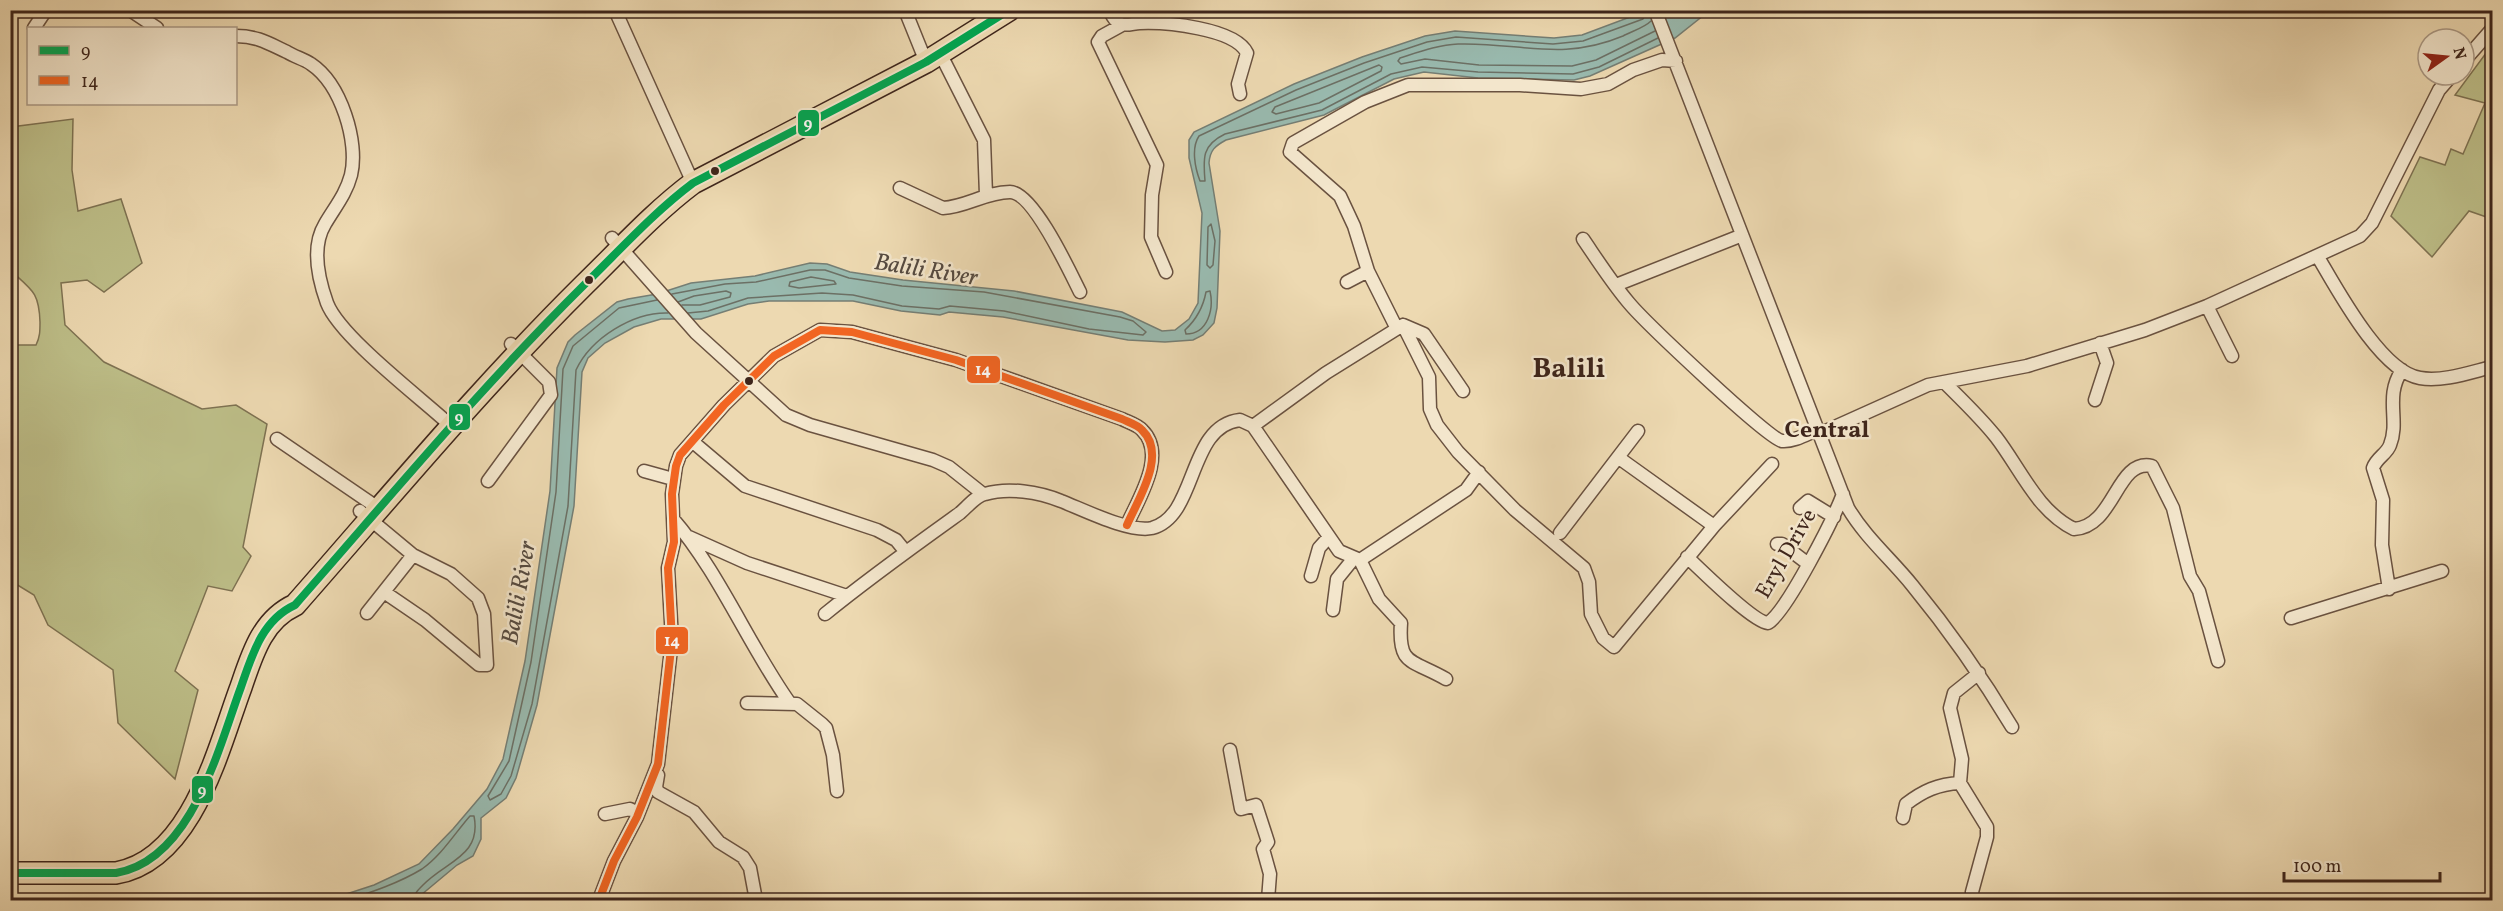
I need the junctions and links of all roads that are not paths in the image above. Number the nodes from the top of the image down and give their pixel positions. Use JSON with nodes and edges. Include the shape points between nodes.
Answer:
{"nodes":[{"id":1,"x":46,"y":10,"type":"edge"},
{"id":2,"x":130,"y":10,"type":"edge"},
{"id":3,"x":615,"y":10,"type":"edge"},
{"id":4,"x":905,"y":10,"type":"edge"},
{"id":5,"x":991,"y":10,"type":"edge"},
{"id":6,"x":1009,"y":10,"type":"edge"},
{"id":7,"x":1109,"y":10,"type":"edge"},
{"id":8,"x":1655,"y":10,"type":"edge"},
{"id":9,"x":1122,"y":24,"type":"junction"},
{"id":10,"x":35,"y":27,"type":"edge"},
{"id":11,"x":156,"y":27,"type":"edge"},
{"id":12,"x":2493,"y":29,"type":"edge"},
{"id":13,"x":237,"y":36,"type":"edge"},
{"id":14,"x":2476,"y":48,"type":"edge"},
{"id":15,"x":929,"y":56,"type":"junction"},
{"id":16,"x":1675,"y":57,"type":"junction"},
{"id":17,"x":2443,"y":87,"type":"edge"},
{"id":18,"x":1240,"y":94,"type":"dead end"},
{"id":19,"x":690,"y":178,"type":"junction"},
{"id":20,"x":900,"y":188,"type":"dead end"},
{"id":21,"x":986,"y":195,"type":"junction"},
{"id":22,"x":1740,"y":236,"type":"junction"},
{"id":23,"x":1583,"y":239,"type":"dead end"},
{"id":24,"x":617,"y":243,"type":"junction"},
{"id":25,"x":2318,"y":257,"type":"junction"},
{"id":26,"x":1368,"y":271,"type":"junction"},
{"id":27,"x":1166,"y":272,"type":"dead end"},
{"id":28,"x":1347,"y":282,"type":"dead end"},
{"id":29,"x":1616,"y":285,"type":"junction"},
{"id":30,"x":1080,"y":292,"type":"dead end"},
{"id":31,"x":2207,"y":306,"type":"junction"},
{"id":32,"x":1399,"y":326,"type":"junction"},
{"id":33,"x":2100,"y":343,"type":"junction"},
{"id":34,"x":516,"y":348,"type":"junction"},
{"id":35,"x":2232,"y":356,"type":"dead end"},
{"id":36,"x":2493,"y":366,"type":"edge"},
{"id":37,"x":2402,"y":370,"type":"junction"},
{"id":38,"x":748,"y":381,"type":"junction"},
{"id":39,"x":1944,"y":382,"type":"junction"},
{"id":40,"x":1463,"y":391,"type":"dead end"},
{"id":41,"x":2095,"y":400,"type":"dead end"},
{"id":42,"x":446,"y":421,"type":"junction"},
{"id":43,"x":1253,"y":426,"type":"junction"},
{"id":44,"x":1638,"y":431,"type":"dead end"},
{"id":45,"x":1818,"y":432,"type":"junction"},
{"id":46,"x":277,"y":439,"type":"dead end"},
{"id":47,"x":693,"y":442,"type":"junction"},
{"id":48,"x":1619,"y":458,"type":"junction"},
{"id":49,"x":1772,"y":464,"type":"dead end"},
{"id":50,"x":644,"y":471,"type":"dead end"},
{"id":51,"x":1479,"y":472,"type":"junction"},
{"id":52,"x":673,"y":479,"type":"junction"},
{"id":53,"x":488,"y":481,"type":"dead end"},
{"id":54,"x":983,"y":494,"type":"junction"},
{"id":55,"x":1843,"y":494,"type":"junction"},
{"id":56,"x":1800,"y":508,"type":"dead end"},
{"id":57,"x":369,"y":509,"type":"junction"},
{"id":58,"x":1834,"y":517,"type":"junction"},
{"id":59,"x":673,"y":519,"type":"junction"},
{"id":60,"x":1126,"y":525,"type":"junction"},
{"id":61,"x":1714,"y":526,"type":"junction"},
{"id":62,"x":1560,"y":533,"type":"dead end"},
{"id":63,"x":689,"y":537,"type":"junction"},
{"id":64,"x":1329,"y":538,"type":"junction"},
{"id":65,"x":1777,"y":544,"type":"dead end"},
{"id":66,"x":905,"y":551,"type":"junction"},
{"id":67,"x":412,"y":555,"type":"junction"},
{"id":68,"x":1687,"y":557,"type":"junction"},
{"id":69,"x":1357,"y":559,"type":"junction"},
{"id":70,"x":1807,"y":563,"type":"junction"},
{"id":71,"x":2442,"y":572,"type":"dead end"},
{"id":72,"x":1311,"y":576,"type":"dead end"},
{"id":73,"x":2389,"y":589,"type":"junction"},
{"id":74,"x":384,"y":592,"type":"junction"},
{"id":75,"x":847,"y":596,"type":"junction"},
{"id":76,"x":1333,"y":610,"type":"dead end"},
{"id":77,"x":367,"y":613,"type":"dead end"},
{"id":78,"x":825,"y":614,"type":"dead end"},
{"id":79,"x":2291,"y":618,"type":"dead end"},
{"id":80,"x":2218,"y":661,"type":"dead end"},
{"id":81,"x":1979,"y":673,"type":"junction"},
{"id":82,"x":1446,"y":678,"type":"dead end"},
{"id":83,"x":789,"y":702,"type":"junction"},
{"id":84,"x":747,"y":703,"type":"dead end"},
{"id":85,"x":2012,"y":727,"type":"dead end"},
{"id":86,"x":1230,"y":750,"type":"dead end"},
{"id":87,"x":657,"y":771,"type":"junction"},
{"id":88,"x":1960,"y":783,"type":"junction"},
{"id":89,"x":837,"y":791,"type":"dead end"},
{"id":90,"x":638,"y":813,"type":"junction"},
{"id":91,"x":605,"y":814,"type":"dead end"},
{"id":92,"x":1903,"y":818,"type":"dead end"},
{"id":93,"x":10,"y":873,"type":"edge"},
{"id":94,"x":599,"y":900,"type":"edge"},
{"id":95,"x":756,"y":900,"type":"edge"},
{"id":96,"x":1268,"y":900,"type":"edge"},
{"id":97,"x":1974,"y":900,"type":"edge"}],
"edges":[{"from":1,"to":10,"type":"street"},
{"from":2,"to":11,"type":"street"},
{"from":3,"to":19,"type":"street"},
{"from":4,"to":15,"type":"street"},
{"from":5,"to":15,"type":"highway"},
{"from":6,"to":15,"type":"highway"},
{"from":7,"to":9,"type":"street"},
{"from":8,"to":16,"type":"street"},
{"from":9,"to":18,"type":"street","via":[[1202,29],[1239,43],[1247,53],[1238,84]]},
{"from":9,"to":27,"type":"street","via":[[1098,42],[1157,165],[1151,237]]},
{"from":12,"to":14,"type":"street"},
{"from":13,"to":42,"type":"street","via":[[266,40],[313,65],[336,97],[354,147],[346,189],[317,243],[327,302],[360,345]]},
{"from":15,"to":19,"type":"highway"},
{"from":15,"to":21,"type":"street","via":[[984,140]]},
{"from":16,"to":22,"type":"street"},
{"from":16,"to":26,"type":"street","via":[[1633,70],[1608,84],[1581,89],[1408,85],[1365,102],[1299,138],[1290,152],[1340,196]]},
{"from":17,"to":25,"type":"street","via":[[2372,223],[2360,236]]},
{"from":19,"to":24,"type":"highway","via":[[665,189]]},
{"from":20,"to":21,"type":"street","via":[[943,208]]},
{"from":21,"to":30,"type":"street","via":[[1009,192],[1024,199]]},
{"from":22,"to":29,"type":"street"},
{"from":22,"to":45,"type":"street"},
{"from":23,"to":29,"type":"street"},
{"from":24,"to":34,"type":"highway"},
{"from":24,"to":38,"type":"street","via":[[696,333]]},
{"from":25,"to":31,"type":"street"},
{"from":25,"to":37,"type":"street","via":[[2361,327]]},
{"from":26,"to":28,"type":"street"},
{"from":26,"to":32,"type":"street"},
{"from":29,"to":45,"type":"street","via":[[1678,352],[1779,440],[1791,441]]},
{"from":31,"to":33,"type":"street"},
{"from":31,"to":35,"type":"street"},
{"from":32,"to":40,"type":"street","via":[[1424,334]]},
{"from":32,"to":43,"type":"street"},
{"from":32,"to":51,"type":"street","via":[[1429,377],[1430,409],[1437,425]]},
{"from":33,"to":39,"type":"street","via":[[2027,366]]},
{"from":33,"to":41,"type":"street","via":[[2106,372]]},
{"from":34,"to":42,"type":"highway"},
{"from":34,"to":53,"type":"street","via":[[549,382],[551,395]]},
{"from":36,"to":37,"type":"street","via":[[2430,379]]},
{"from":37,"to":73,"type":"street","via":[[2392,395],[2391,445],[2373,468],[2383,500],[2382,545]]},
{"from":38,"to":47,"type":"street"},
{"from":38,"to":54,"type":"street","via":[[786,415],[933,460],[949,467]]},
{"from":38,"to":60,"type":"street","via":[[774,356],[798,341],[820,330],[835,329],[956,360],[1104,406],[1143,430],[1151,450],[1150,472]]},
{"from":39,"to":45,"type":"street","via":[[1928,385]]},
{"from":39,"to":80,"type":"street","via":[[1980,417],[2039,499],[2074,529],[2089,525],[2110,506],[2124,478],[2139,467],[2152,466],[2174,508],[2190,576],[2199,591]]},
{"from":42,"to":57,"type":"highway"},
{"from":43,"to":60,"type":"street","via":[[1232,421],[1215,434],[1205,446],[1178,504],[1160,524],[1143,528]]},
{"from":43,"to":64,"type":"street"},
{"from":44,"to":48,"type":"street"},
{"from":45,"to":55,"type":"street"},
{"from":46,"to":57,"type":"street"},
{"from":47,"to":52,"type":"street","via":[[680,454]]},
{"from":47,"to":66,"type":"street","via":[[745,486],[877,530],[896,540]]},
{"from":48,"to":61,"type":"street"},
{"from":48,"to":62,"type":"street"},
{"from":49,"to":61,"type":"street"},
{"from":50,"to":52,"type":"street"},
{"from":51,"to":68,"type":"street","via":[[1515,510],[1584,568],[1591,614],[1603,638],[1617,643]]},
{"from":51,"to":69,"type":"street","via":[[1466,490]]},
{"from":52,"to":59,"type":"street"},
{"from":54,"to":60,"type":"street","via":[[1010,490],[1055,498]]},
{"from":54,"to":66,"type":"street"},
{"from":55,"to":58,"type":"street","name":"Eryl Drive"},
{"from":55,"to":81,"type":"street","via":[[1859,526],[1911,584]]},
{"from":56,"to":58,"type":"street","via":[[1808,501]]},
{"from":57,"to":67,"type":"street"},
{"from":57,"to":93,"type":"highway","via":[[295,605],[282,611],[260,638],[209,773],[175,837],[129,871]]},
{"from":58,"to":70,"type":"street","name":"Eryl Drive"},
{"from":59,"to":63,"type":"street"},
{"from":59,"to":87,"type":"street","via":[[674,542],[668,568],[672,640]]},
{"from":61,"to":68,"type":"street"},
{"from":63,"to":75,"type":"street","via":[[747,563]]},
{"from":63,"to":83,"type":"street"},
{"from":64,"to":69,"type":"street","via":[[1339,551]]},
{"from":64,"to":72,"type":"street","via":[[1319,548]]},
{"from":65,"to":70,"type":"street"},
{"from":66,"to":75,"type":"street"},
{"from":67,"to":74,"type":"street"},
{"from":67,"to":74,"type":"street","via":[[450,574],[478,598],[484,614],[487,665],[479,665]]},
{"from":68,"to":70,"type":"street","name":"Eryl Drive","via":[[1758,620],[1768,623]]},
{"from":69,"to":76,"type":"street","via":[[1337,579]]},
{"from":69,"to":82,"type":"street","via":[[1379,599],[1401,623],[1402,653]]},
{"from":71,"to":73,"type":"street"},
{"from":73,"to":79,"type":"street"},
{"from":74,"to":77,"type":"street"},
{"from":75,"to":78,"type":"street"},
{"from":81,"to":85,"type":"street"},
{"from":81,"to":88,"type":"street","via":[[1950,701],[1962,759]]},
{"from":83,"to":84,"type":"street"},
{"from":83,"to":89,"type":"street","via":[[826,728]]},
{"from":86,"to":96,"type":"street","via":[[1241,809],[1256,805],[1269,842],[1263,849],[1270,874]]},
{"from":87,"to":90,"type":"street"},
{"from":87,"to":95,"type":"street","via":[[657,792],[694,812],[719,842],[745,860]]},
{"from":88,"to":92,"type":"street","via":[[1924,791],[1906,804]]},
{"from":88,"to":97,"type":"street","via":[[1987,827],[1988,837],[1972,892]]},
{"from":90,"to":91,"type":"street","via":[[630,809]]},
{"from":90,"to":94,"type":"street","via":[[618,850]]}]}
